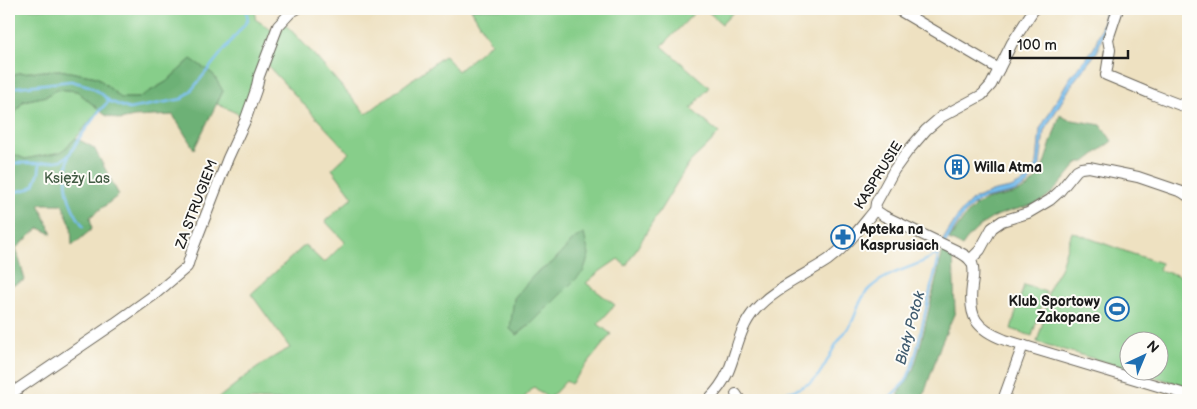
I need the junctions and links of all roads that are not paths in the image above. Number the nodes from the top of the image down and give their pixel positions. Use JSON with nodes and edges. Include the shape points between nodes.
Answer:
{"nodes":[{"id":1,"x":297,"y":9,"type":"edge"},
{"id":2,"x":896,"y":9,"type":"edge"},
{"id":3,"x":1034,"y":9,"type":"edge"},
{"id":4,"x":1118,"y":9,"type":"edge"},
{"id":5,"x":999,"y":69,"type":"junction"},
{"id":6,"x":1188,"y":108,"type":"edge"},
{"id":7,"x":1188,"y":196,"type":"edge"},
{"id":8,"x":875,"y":210,"type":"junction"},
{"id":9,"x":970,"y":260,"type":"junction"},
{"id":10,"x":1023,"y":345,"type":"junction"},
{"id":11,"x":9,"y":395,"type":"edge"},
{"id":12,"x":1188,"y":395,"type":"edge"},
{"id":13,"x":708,"y":400,"type":"edge"},
{"id":14,"x":1003,"y":400,"type":"edge"}],
"edges":[{"from":1,"to":11,"type":"street","name":"ZA STRUGIEM","via":[[278,26],[245,122],[187,267],[115,323]]},
{"from":2,"to":5,"type":"street"},
{"from":3,"to":5,"type":"street","name":"KASPRUSIE"},
{"from":4,"to":6,"type":"street","via":[[1108,39],[1110,50],[1106,75]]},
{"from":5,"to":8,"type":"street","name":"KASPRUSIE","via":[[982,95],[941,117],[921,135],[891,175]]},
{"from":7,"to":9,"type":"street","via":[[1138,177],[1081,168],[1050,200],[992,228],[980,250]]},
{"from":8,"to":9,"type":"street","via":[[964,254]]},
{"from":8,"to":13,"type":"street","name":"KASPRUSIE","via":[[835,254],[757,308],[742,329],[724,380]]},
{"from":9,"to":10,"type":"street","via":[[974,270],[970,302],[975,319],[990,334]]},
{"from":10,"to":12,"type":"street"},
{"from":10,"to":14,"type":"street"}]}
